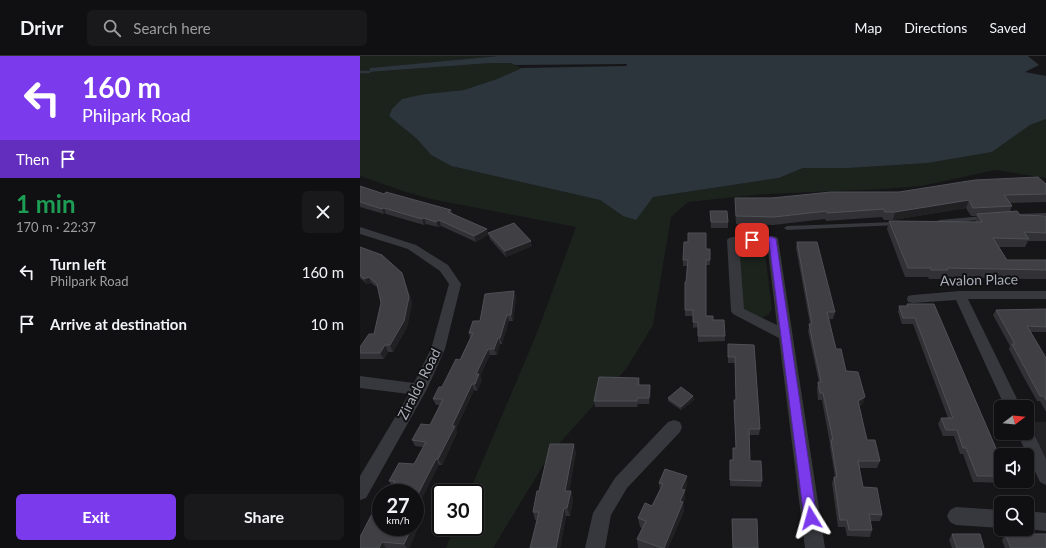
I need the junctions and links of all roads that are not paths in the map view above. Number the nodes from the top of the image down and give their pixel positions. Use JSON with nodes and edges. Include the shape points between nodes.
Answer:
{"nodes":[{"id":1,"x":1046,"y":214,"type":"edge"},
{"id":2,"x":1003,"y":216,"type":"edge"},
{"id":3,"x":988,"y":218,"type":"edge"},
{"id":4,"x":934,"y":222,"type":"edge"},
{"id":5,"x":903,"y":223,"type":"edge"},
{"id":6,"x":787,"y":228,"type":"dead end"},
{"id":7,"x":360,"y":230,"type":"edge"},
{"id":8,"x":960,"y":294,"type":"junction"},
{"id":9,"x":1046,"y":295,"type":"edge"},
{"id":10,"x":913,"y":299,"type":"dead end"},
{"id":11,"x":785,"y":335,"type":"junction"},
{"id":12,"x":360,"y":382,"type":"edge"},
{"id":13,"x":419,"y":389,"type":"junction"},
{"id":14,"x":1010,"y":400,"type":"edge"},
{"id":15,"x":674,"y":427,"type":"dead end"},
{"id":16,"x":1028,"y":440,"type":"edge"},
{"id":17,"x":1046,"y":477,"type":"edge"},
{"id":18,"x":360,"y":492,"type":"edge"},
{"id":19,"x":956,"y":516,"type":"dead end"},
{"id":20,"x":994,"y":519,"type":"edge"},
{"id":21,"x":1034,"y":521,"type":"edge"},
{"id":22,"x":1046,"y":522,"type":"edge"},
{"id":23,"x":595,"y":548,"type":"edge"},
{"id":24,"x":815,"y":548,"type":"edge"}],
"edges":[{"from":1,"to":2,"type":"lane"},
{"from":3,"to":4,"type":"lane"},
{"from":5,"to":6,"type":"lane"},
{"from":7,"to":13,"type":"street","name":"Ziraldo Road","via":[[412,247],[444,268],[455,284],[438,349]]},
{"from":8,"to":9,"type":"street","name":"Avalon Place"},
{"from":8,"to":10,"type":"street","name":"Avalon Place"},
{"from":8,"to":14,"type":"street"},
{"from":11,"to":11,"type":"street","via":[[772,239],[733,240],[738,312]]},
{"from":11,"to":24,"type":"street"},
{"from":12,"to":13,"type":"street"},
{"from":13,"to":18,"type":"street","name":"Ziraldo Road"},
{"from":15,"to":23,"type":"street","via":[[621,483],[602,513]]},
{"from":16,"to":17,"type":"street"},
{"from":19,"to":20,"type":"street"},
{"from":21,"to":22,"type":"street"}]}
